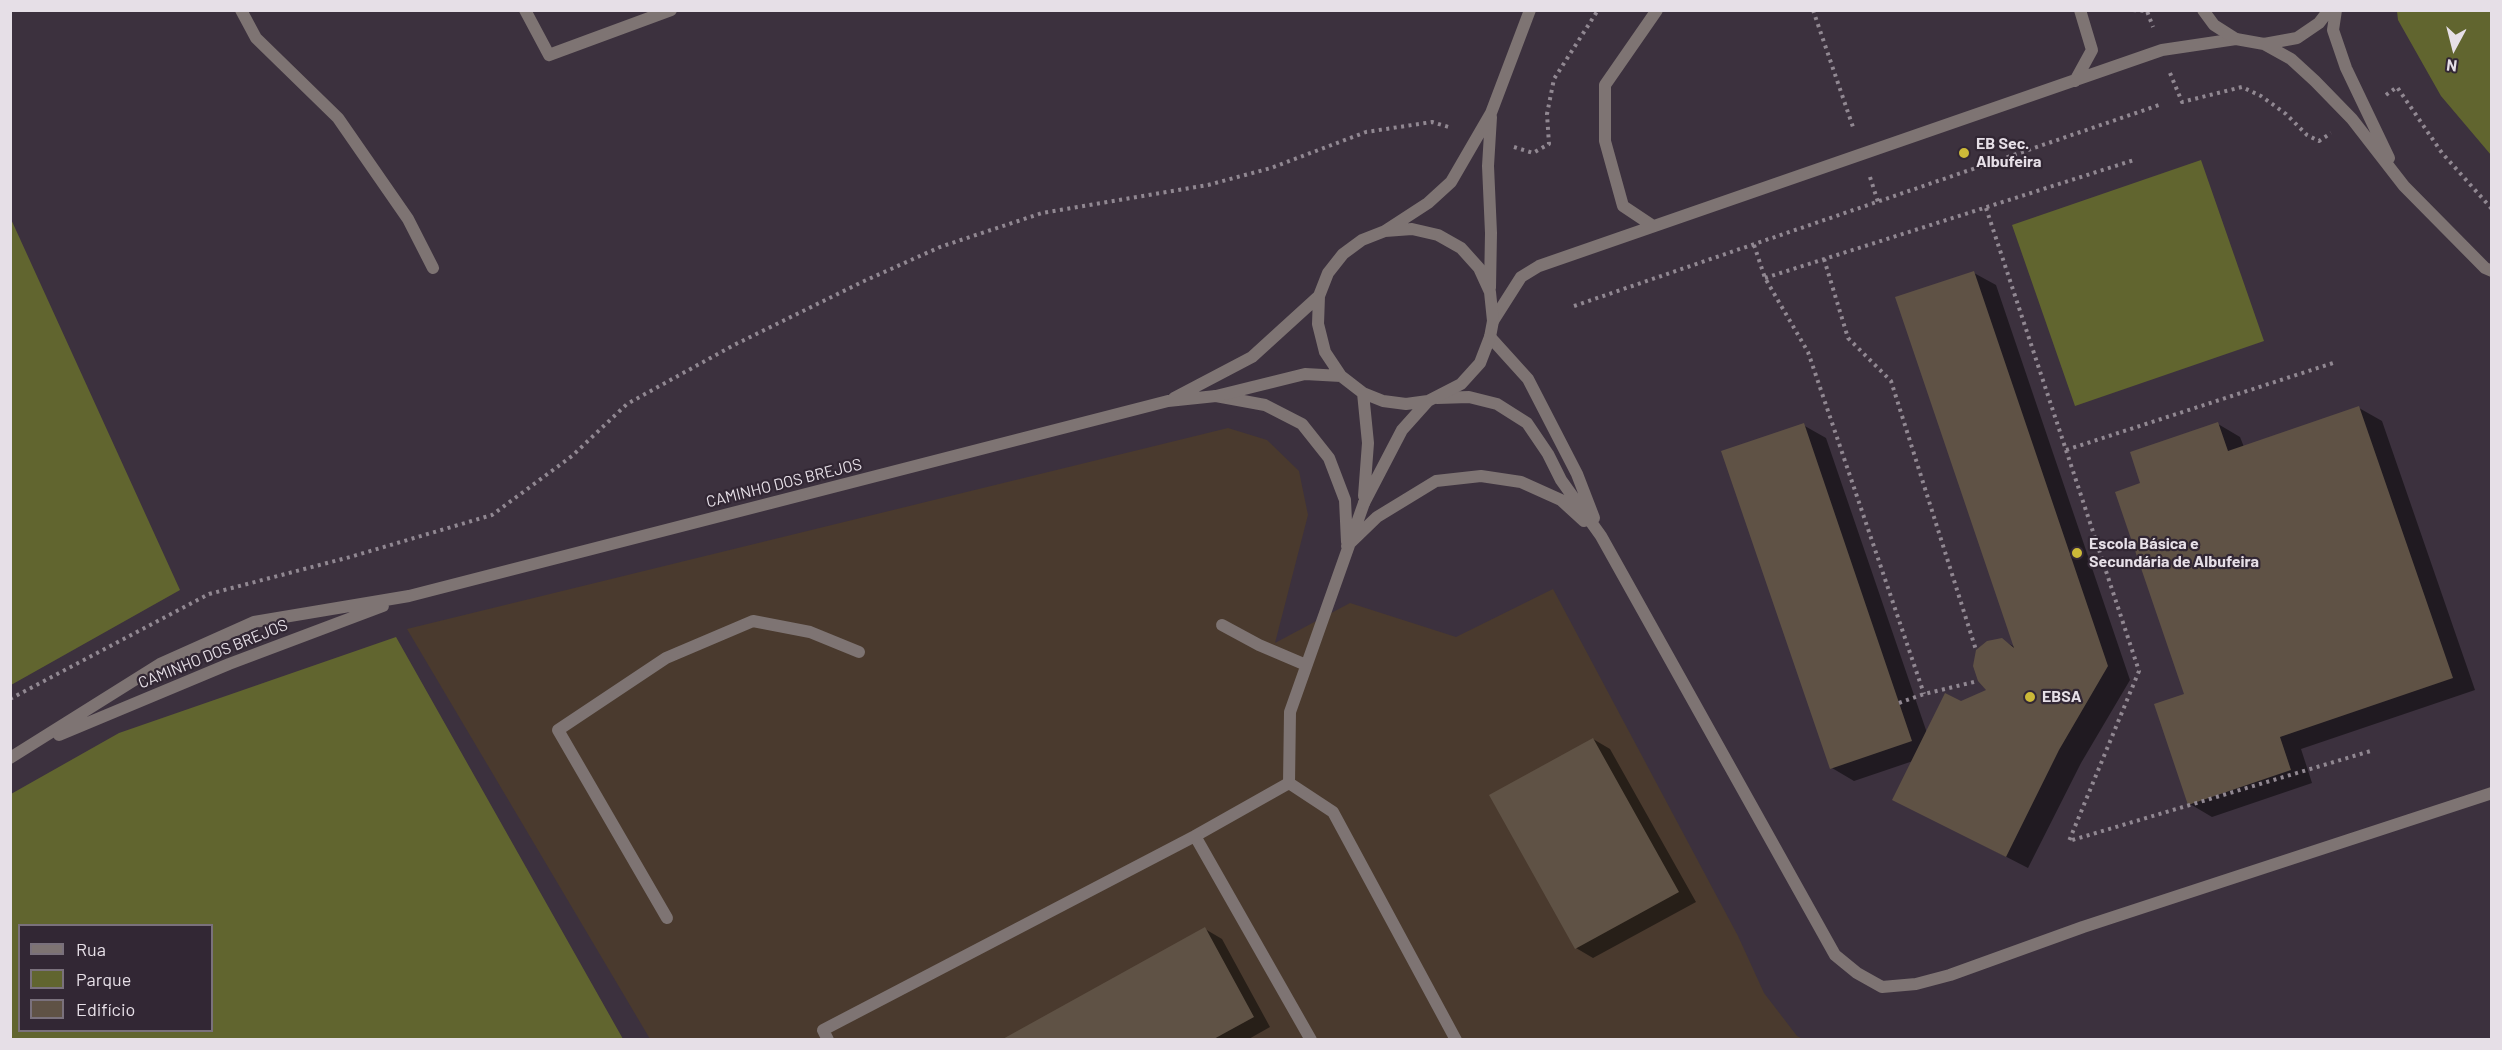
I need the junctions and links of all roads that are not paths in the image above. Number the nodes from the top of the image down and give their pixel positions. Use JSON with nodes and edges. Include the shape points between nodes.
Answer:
{"nodes":[{"id":1,"x":241,"y":10,"type":"edge"},
{"id":2,"x":525,"y":10,"type":"edge"},
{"id":3,"x":671,"y":10,"type":"edge"},
{"id":4,"x":1530,"y":10,"type":"edge"},
{"id":5,"x":1657,"y":10,"type":"edge"},
{"id":6,"x":2080,"y":10,"type":"edge"},
{"id":7,"x":2203,"y":10,"type":"edge"},
{"id":8,"x":2329,"y":10,"type":"edge"},
{"id":9,"x":2336,"y":10,"type":"edge"},
{"id":10,"x":2236,"y":39,"type":"junction"},
{"id":11,"x":2264,"y":44,"type":"junction"},
{"id":12,"x":2076,"y":81,"type":"junction"},
{"id":13,"x":1491,"y":113,"type":"junction"},
{"id":14,"x":2404,"y":186,"type":"junction"},
{"id":15,"x":1653,"y":226,"type":"junction"},
{"id":16,"x":1385,"y":231,"type":"junction"},
{"id":17,"x":433,"y":268,"type":"dead end"},
{"id":18,"x":2492,"y":271,"type":"edge"},
{"id":19,"x":1490,"y":292,"type":"junction"},
{"id":20,"x":1319,"y":296,"type":"junction"},
{"id":21,"x":1493,"y":321,"type":"junction"},
{"id":22,"x":1490,"y":337,"type":"junction"},
{"id":23,"x":1341,"y":376,"type":"junction"},
{"id":24,"x":1362,"y":393,"type":"junction"},
{"id":25,"x":1216,"y":396,"type":"junction"},
{"id":26,"x":1432,"y":399,"type":"junction"},
{"id":27,"x":1168,"y":401,"type":"junction"},
{"id":28,"x":1364,"y":503,"type":"junction"},
{"id":29,"x":1601,"y":536,"type":"junction"},
{"id":30,"x":1347,"y":546,"type":"junction"},
{"id":31,"x":409,"y":596,"type":"junction"},
{"id":32,"x":1222,"y":625,"type":"dead end"},
{"id":33,"x":859,"y":652,"type":"dead end"},
{"id":34,"x":1306,"y":665,"type":"junction"},
{"id":35,"x":31,"y":747,"type":"junction"},
{"id":36,"x":10,"y":758,"type":"edge"},
{"id":37,"x":1289,"y":783,"type":"junction"},
{"id":38,"x":2492,"y":793,"type":"edge"},
{"id":39,"x":1195,"y":836,"type":"junction"},
{"id":40,"x":667,"y":918,"type":"dead end"},
{"id":41,"x":828,"y":1040,"type":"edge"},
{"id":42,"x":1311,"y":1040,"type":"edge"},
{"id":43,"x":1456,"y":1040,"type":"edge"}],
"edges":[{"from":1,"to":17,"type":"street","via":[[256,38],[338,118],[408,219]]},
{"from":2,"to":3,"type":"street","via":[[549,55]]},
{"from":4,"to":13,"type":"street"},
{"from":5,"to":15,"type":"street","via":[[1605,85],[1605,141],[1623,206]]},
{"from":6,"to":12,"type":"street","via":[[2092,51]]},
{"from":7,"to":10,"type":"street","via":[[2214,25]]},
{"from":8,"to":11,"type":"street","via":[[2297,38]]},
{"from":9,"to":14,"type":"street","via":[[2333,30],[2346,68]]},
{"from":10,"to":11,"type":"street"},
{"from":10,"to":12,"type":"street","via":[[2162,50]]},
{"from":11,"to":14,"type":"street","via":[[2291,59],[2315,81],[2352,119]]},
{"from":12,"to":15,"type":"street"},
{"from":13,"to":16,"type":"street","via":[[1451,182]]},
{"from":13,"to":19,"type":"street"},
{"from":14,"to":18,"type":"street"},
{"from":15,"to":21,"type":"street","via":[[1539,266],[1521,277]]},
{"from":16,"to":19,"type":"street","via":[[1412,228],[1438,235],[1461,248],[1479,268]]},
{"from":16,"to":20,"type":"street","via":[[1362,240],[1343,254],[1328,273]]},
{"from":19,"to":21,"type":"street"},
{"from":20,"to":23,"type":"street","via":[[1317,324],[1325,352]]},
{"from":20,"to":27,"type":"street","via":[[1252,357]]},
{"from":21,"to":22,"type":"street"},
{"from":22,"to":26,"type":"street","via":[[1480,363],[1461,384]]},
{"from":22,"to":29,"type":"street","via":[[1528,379],[1577,474]]},
{"from":23,"to":24,"type":"street"},
{"from":23,"to":25,"type":"street","via":[[1305,374]]},
{"from":24,"to":26,"type":"street","via":[[1406,404]]},
{"from":24,"to":28,"type":"street","via":[[1368,444]]},
{"from":25,"to":27,"type":"street"},
{"from":25,"to":30,"type":"street","via":[[1265,405],[1302,424],[1329,458],[1345,500]]},
{"from":26,"to":28,"type":"street","via":[[1402,430]]},
{"from":26,"to":29,"type":"street","via":[[1469,397],[1497,404],[1527,423]]},
{"from":27,"to":31,"type":"street","name":"CAMINHO DOS BREJOS"},
{"from":28,"to":30,"type":"street"},
{"from":29,"to":30,"type":"street","via":[[1561,500],[1521,482],[1481,476],[1436,481],[1377,517]]},
{"from":29,"to":38,"type":"street","via":[[1835,955],[1882,987],[1950,975],[2083,927]]},
{"from":30,"to":34,"type":"street"},
{"from":31,"to":35,"type":"street","name":"CAMINHO DOS BREJOS","via":[[229,664]]},
{"from":31,"to":35,"type":"street","name":"CAMINHO DOS BREJOS","via":[[254,622],[160,664]]},
{"from":32,"to":34,"type":"street"},
{"from":33,"to":40,"type":"street","via":[[810,632],[753,621],[666,658],[558,730]]},
{"from":34,"to":37,"type":"street","via":[[1290,712]]},
{"from":35,"to":36,"type":"street","name":"CAMINHO DOS BREJOS"},
{"from":37,"to":39,"type":"street"},
{"from":37,"to":43,"type":"street","via":[[1333,812]]},
{"from":39,"to":41,"type":"street","via":[[823,1030]]},
{"from":39,"to":42,"type":"street"}]}
